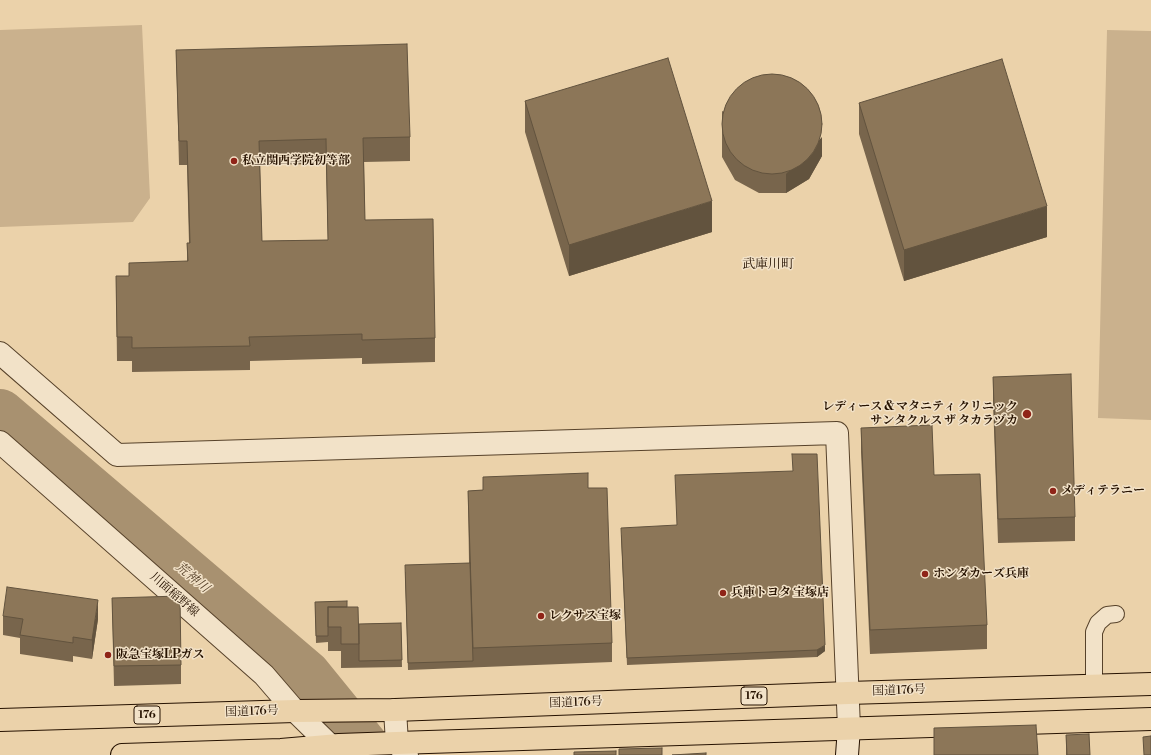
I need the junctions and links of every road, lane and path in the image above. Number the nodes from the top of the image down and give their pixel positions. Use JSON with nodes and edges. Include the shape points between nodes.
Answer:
{"nodes":[{"id":1,"x":0,"y":353,"type":"edge"},
{"id":2,"x":0,"y":442,"type":"edge"},
{"id":3,"x":1116,"y":614,"type":"dead end"},
{"id":4,"x":1151,"y":684,"type":"edge"},
{"id":5,"x":1094,"y":686,"type":"junction"},
{"id":6,"x":848,"y":693,"type":"junction"},
{"id":7,"x":395,"y":710,"type":"junction"},
{"id":8,"x":303,"y":711,"type":"junction"},
{"id":9,"x":1151,"y":719,"type":"edge"},
{"id":10,"x":0,"y":720,"type":"edge"},
{"id":11,"x":849,"y":728,"type":"junction"},
{"id":12,"x":395,"y":747,"type":"edge"},
{"id":13,"x":337,"y":749,"type":"edge"},
{"id":14,"x":283,"y":752,"type":"edge"},
{"id":15,"x":122,"y":755,"type":"edge"},
{"id":16,"x":847,"y":755,"type":"edge"}],
"edges":[{"from":1,"to":6,"type":"street","via":[[117,455],[837,434]]},
{"from":2,"to":8,"type":"street","name":"川面稲野線"},
{"from":3,"to":5,"type":"lane","via":[[1107,615],[1098,623],[1094,632]]},
{"from":4,"to":5,"type":"highway","name":"国道176号","number":"176"},
{"from":5,"to":6,"type":"highway","name":"国道176号","number":"176"},
{"from":6,"to":7,"type":"highway","name":"国道176号","number":"176"},
{"from":6,"to":11,"type":"street"},
{"from":7,"to":8,"type":"highway","name":"国道176号","number":"176"},
{"from":7,"to":12,"type":"street"},
{"from":8,"to":10,"type":"highway","name":"国道176号","number":"176"},
{"from":8,"to":13,"type":"street","name":"川面稲野線"},
{"from":9,"to":11,"type":"highway"},
{"from":11,"to":12,"type":"highway"},
{"from":11,"to":16,"type":"street"},
{"from":12,"to":13,"type":"highway"},
{"from":13,"to":14,"type":"highway"},
{"from":14,"to":15,"type":"highway"}]}
